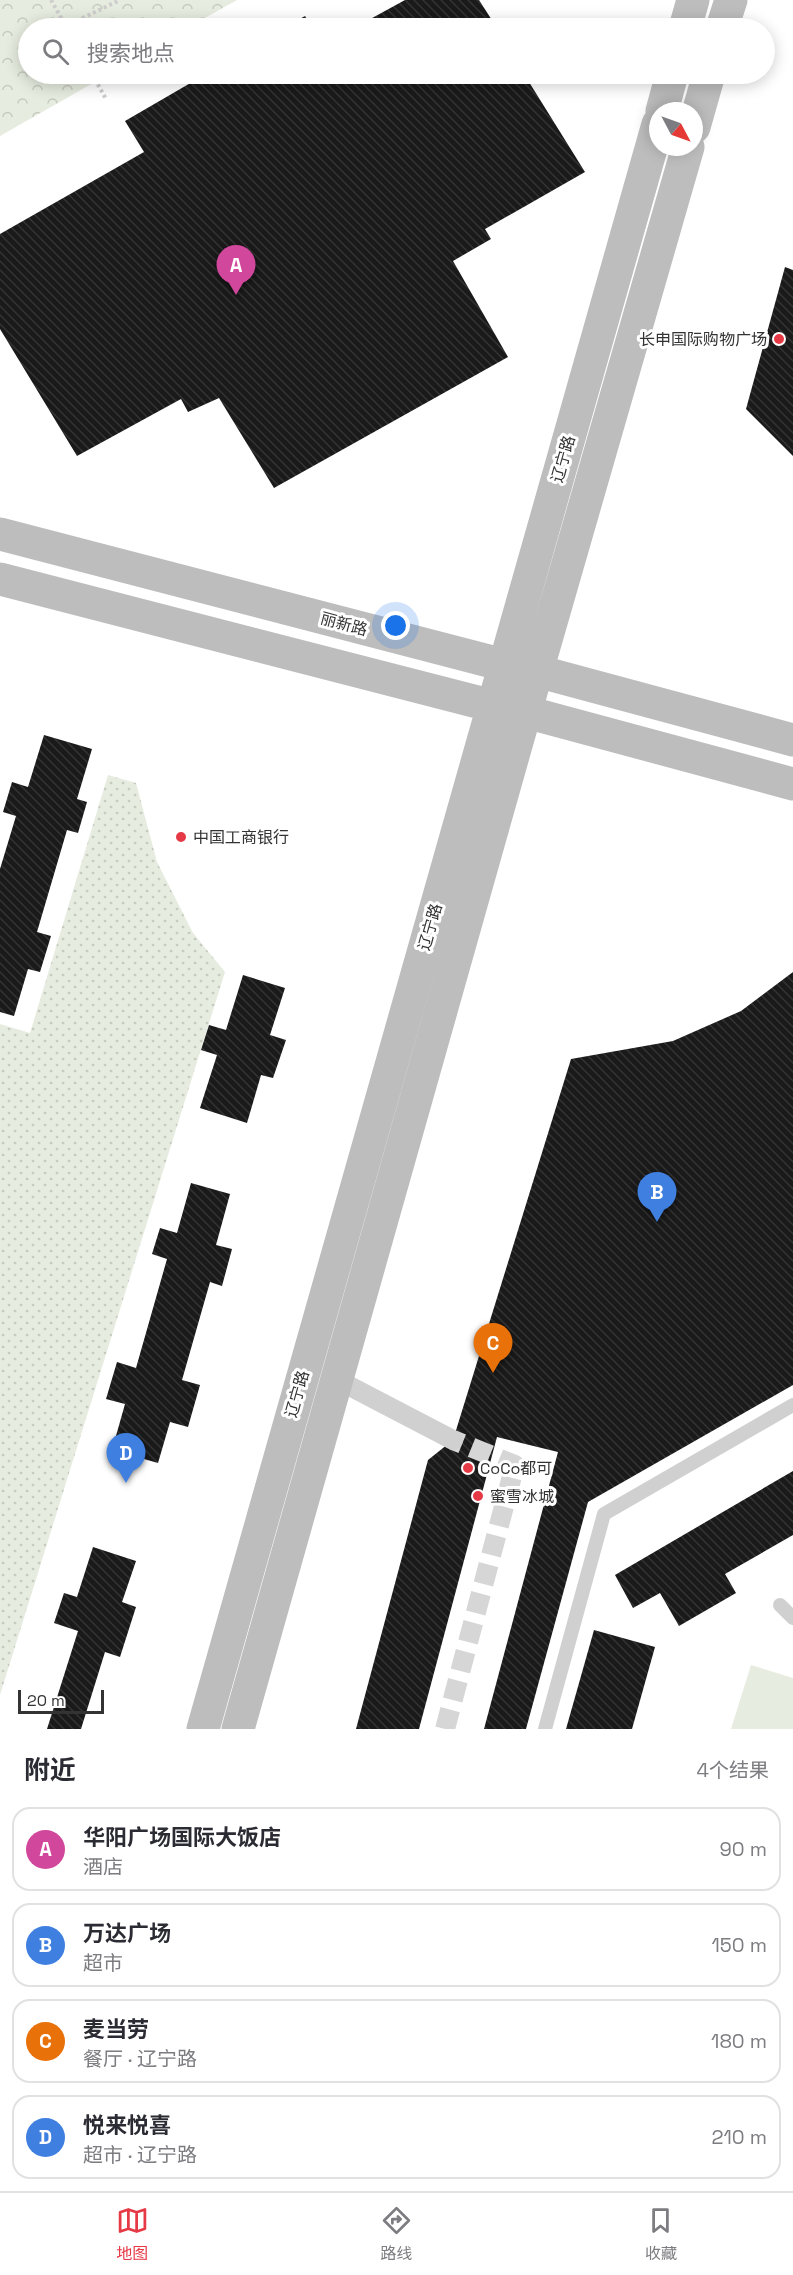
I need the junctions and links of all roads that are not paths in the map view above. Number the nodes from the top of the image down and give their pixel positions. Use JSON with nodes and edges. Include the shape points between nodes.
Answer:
{"nodes":[{"id":1,"x":693,"y":0,"type":"edge"},
{"id":2,"x":731,"y":0,"type":"edge"},
{"id":3,"x":688,"y":18,"type":"edge"},
{"id":4,"x":725,"y":18,"type":"edge"},
{"id":5,"x":669,"y":84,"type":"edge"},
{"id":6,"x":707,"y":84,"type":"edge"},
{"id":7,"x":664,"y":102,"type":"edge"},
{"id":8,"x":702,"y":102,"type":"edge"},
{"id":9,"x":649,"y":156,"type":"edge"},
{"id":10,"x":685,"y":156,"type":"edge"},
{"id":11,"x":0,"y":534,"type":"edge"},
{"id":12,"x":0,"y":579,"type":"edge"},
{"id":13,"x":504,"y":665,"type":"junction"},
{"id":14,"x":537,"y":671,"type":"junction"},
{"id":15,"x":493,"y":706,"type":"junction"},
{"id":16,"x":526,"y":712,"type":"junction"},
{"id":17,"x":793,"y":740,"type":"edge"},
{"id":18,"x":793,"y":784,"type":"edge"},
{"id":19,"x":336,"y":1379,"type":"junction"},
{"id":20,"x":793,"y":1405,"type":"edge"},
{"id":21,"x":453,"y":1440,"type":"tunnel mouth"},
{"id":22,"x":780,"y":1605,"type":"dead end"},
{"id":23,"x":793,"y":1618,"type":"edge"},
{"id":24,"x":203,"y":1729,"type":"edge"},
{"id":25,"x":237,"y":1729,"type":"edge"},
{"id":26,"x":545,"y":1729,"type":"edge"}],
"edges":[{"from":1,"to":3,"type":"main road"},
{"from":2,"to":4,"type":"main road"},
{"from":5,"to":7,"type":"main road"},
{"from":6,"to":8,"type":"main road"},
{"from":9,"to":13,"type":"main road","name":"辽宁路"},
{"from":10,"to":14,"type":"main road","name":"辽宁路"},
{"from":11,"to":13,"type":"main road","name":"丽新路"},
{"from":12,"to":15,"type":"main road"},
{"from":13,"to":14,"type":"main road","name":"丽新路"},
{"from":13,"to":15,"type":"main road","name":"辽宁路"},
{"from":14,"to":16,"type":"main road","name":"辽宁路"},
{"from":14,"to":17,"type":"main road","name":"丽新路"},
{"from":15,"to":16,"type":"main road"},
{"from":15,"to":24,"type":"main road","name":"辽宁路"},
{"from":16,"to":18,"type":"main road"},
{"from":16,"to":19,"type":"main road","name":"辽宁路"},
{"from":19,"to":21,"type":"street"},
{"from":19,"to":25,"type":"main road","name":"辽宁路"},
{"from":20,"to":26,"type":"lane","via":[[604,1514]]},
{"from":22,"to":23,"type":"lane"}]}
